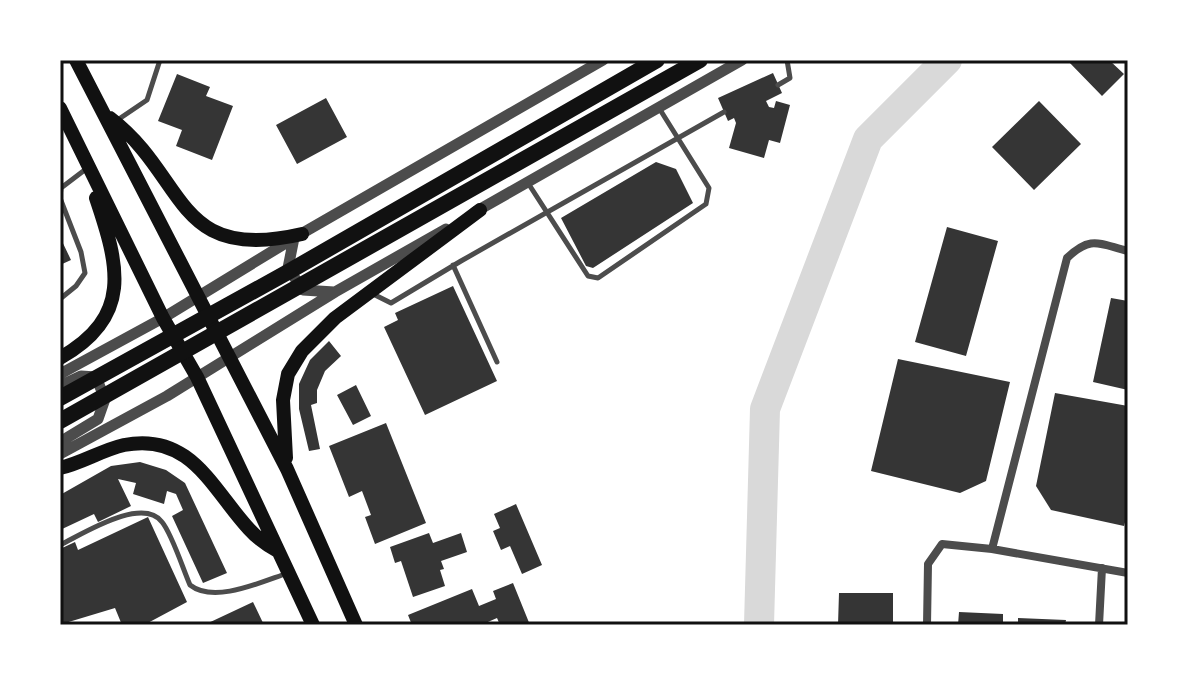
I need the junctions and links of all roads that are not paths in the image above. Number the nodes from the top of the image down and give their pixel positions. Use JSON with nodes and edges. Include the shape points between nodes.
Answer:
{"nodes":[{"id":1,"x":76,"y":60,"type":"edge"},
{"id":2,"x":160,"y":60,"type":"edge"},
{"id":3,"x":603,"y":60,"type":"edge"},
{"id":4,"x":657,"y":60,"type":"edge"},
{"id":5,"x":700,"y":60,"type":"edge"},
{"id":6,"x":742,"y":60,"type":"edge"},
{"id":7,"x":787,"y":60,"type":"edge"},
{"id":8,"x":778,"y":85,"type":"dead end"},
{"id":9,"x":60,"y":108,"type":"edge"},
{"id":10,"x":658,"y":108,"type":"junction"},
{"id":11,"x":724,"y":112,"type":"dead end"},
{"id":12,"x":109,"y":117,"type":"junction"},
{"id":13,"x":677,"y":137,"type":"junction"},
{"id":14,"x":78,"y":144,"type":"junction"},
{"id":15,"x":86,"y":169,"type":"junction"},
{"id":16,"x":528,"y":182,"type":"junction"},
{"id":17,"x":60,"y":197,"type":"edge"},
{"id":18,"x":480,"y":210,"type":"junction"},
{"id":19,"x":546,"y":212,"type":"junction"},
{"id":20,"x":298,"y":236,"type":"junction"},
{"id":21,"x":1128,"y":251,"type":"edge"},
{"id":22,"x":453,"y":265,"type":"junction"},
{"id":23,"x":335,"y":292,"type":"junction"},
{"id":24,"x":370,"y":292,"type":"junction"},
{"id":25,"x":198,"y":298,"type":"junction"},
{"id":26,"x":60,"y":299,"type":"edge"},
{"id":27,"x":163,"y":318,"type":"junction"},
{"id":28,"x":230,"y":357,"type":"junction"},
{"id":29,"x":60,"y":358,"type":"edge"},
{"id":30,"x":497,"y":362,"type":"dead end"},
{"id":31,"x":60,"y":374,"type":"edge"},
{"id":32,"x":197,"y":377,"type":"junction"},
{"id":33,"x":60,"y":386,"type":"edge"},
{"id":34,"x":60,"y":398,"type":"edge"},
{"id":35,"x":60,"y":421,"type":"edge"},
{"id":36,"x":60,"y":442,"type":"edge"},
{"id":37,"x":60,"y":454,"type":"edge"},
{"id":38,"x":60,"y":468,"type":"edge"},
{"id":39,"x":287,"y":469,"type":"junction"},
{"id":40,"x":60,"y":545,"type":"edge"},
{"id":41,"x":992,"y":549,"type":"junction"},
{"id":42,"x":278,"y":551,"type":"junction"},
{"id":43,"x":1102,"y":568,"type":"junction"},
{"id":44,"x":289,"y":573,"type":"junction"},
{"id":45,"x":1128,"y":573,"type":"edge"},
{"id":46,"x":313,"y":625,"type":"edge"},
{"id":47,"x":356,"y":625,"type":"edge"},
{"id":48,"x":927,"y":625,"type":"edge"},
{"id":49,"x":1099,"y":625,"type":"edge"}],
"edges":[{"from":1,"to":12,"type":"main road"},
{"from":2,"to":12,"type":"lane","via":[[147,100]]},
{"from":3,"to":20,"type":"street"},
{"from":4,"to":34,"type":"highway"},
{"from":5,"to":35,"type":"highway"},
{"from":6,"to":10,"type":"street"},
{"from":7,"to":8,"type":"lane","via":[[790,78]]},
{"from":9,"to":14,"type":"main road"},
{"from":10,"to":13,"type":"lane"},
{"from":10,"to":16,"type":"street"},
{"from":11,"to":13,"type":"lane"},
{"from":12,"to":20,"type":"main road","via":[[195,219],[217,233],[241,240]]},
{"from":12,"to":25,"type":"main road"},
{"from":13,"to":19,"type":"lane"},
{"from":13,"to":19,"type":"lane","via":[[709,188],[706,204],[598,278],[588,276]]},
{"from":14,"to":15,"type":"main road"},
{"from":14,"to":27,"type":"main road"},
{"from":15,"to":17,"type":"lane","via":[[61,188]]},
{"from":15,"to":29,"type":"main road","via":[[116,277],[113,303],[101,326]]},
{"from":16,"to":18,"type":"street"},
{"from":16,"to":19,"type":"lane"},
{"from":17,"to":26,"type":"lane","via":[[85,273]]},
{"from":18,"to":23,"type":"street"},
{"from":18,"to":24,"type":"main road"},
{"from":19,"to":22,"type":"lane"},
{"from":20,"to":23,"type":"street","via":[[288,268],[303,290]]},
{"from":20,"to":25,"type":"street"},
{"from":21,"to":41,"type":"street","via":[[1093,243],[1080,245],[1067,258]]},
{"from":22,"to":24,"type":"lane","via":[[391,303]]},
{"from":22,"to":30,"type":"lane"},
{"from":23,"to":28,"type":"street"},
{"from":24,"to":39,"type":"main road","via":[[317,334],[288,374],[283,400]]},
{"from":25,"to":27,"type":"street"},
{"from":25,"to":28,"type":"main road"},
{"from":27,"to":31,"type":"street"},
{"from":27,"to":32,"type":"main road"},
{"from":28,"to":32,"type":"street"},
{"from":28,"to":39,"type":"main road"},
{"from":32,"to":37,"type":"street"},
{"from":32,"to":42,"type":"main road"},
{"from":33,"to":36,"type":"street","via":[[81,376],[96,377],[105,399],[98,419]]},
{"from":38,"to":42,"type":"main road","via":[[123,446],[171,449],[193,461],[248,528]]},
{"from":39,"to":47,"type":"main road"},
{"from":40,"to":44,"type":"lane","via":[[139,512],[162,522],[197,591],[220,593]]},
{"from":41,"to":43,"type":"street"},
{"from":41,"to":48,"type":"street","via":[[942,544],[928,564]]},
{"from":42,"to":44,"type":"main road"},
{"from":43,"to":45,"type":"street"},
{"from":43,"to":49,"type":"street"},
{"from":44,"to":46,"type":"main road"}]}
